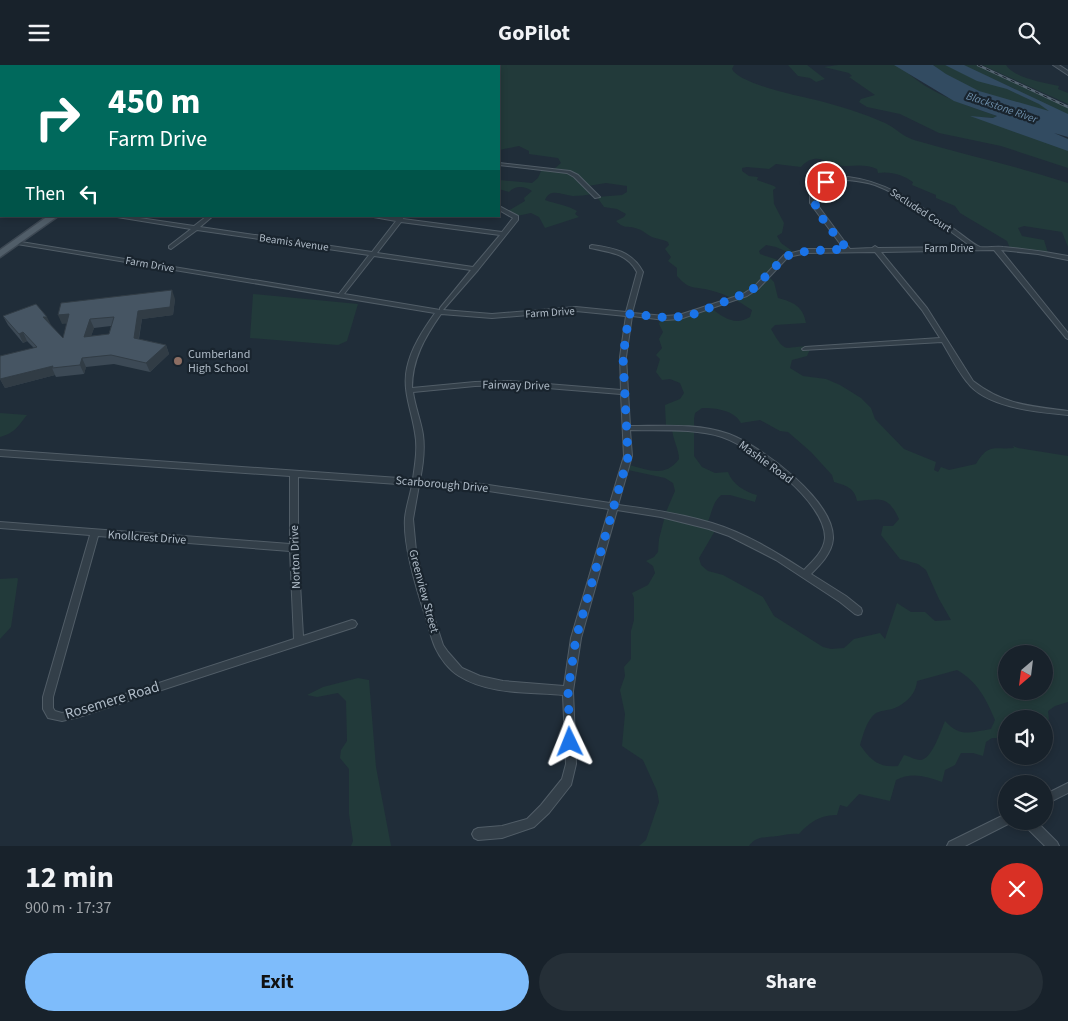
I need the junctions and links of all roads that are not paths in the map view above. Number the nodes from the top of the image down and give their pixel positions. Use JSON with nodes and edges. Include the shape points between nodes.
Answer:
{"nodes":[{"id":1,"x":1056,"y":65,"type":"edge"},
{"id":2,"x":1068,"y":73,"type":"edge"},
{"id":3,"x":500,"y":164,"type":"edge"},
{"id":4,"x":597,"y":197,"type":"dead end"},
{"id":5,"x":500,"y":208,"type":"edge"},
{"id":6,"x":53,"y":217,"type":"edge"},
{"id":7,"x":120,"y":217,"type":"edge"},
{"id":8,"x":210,"y":217,"type":"edge"},
{"id":9,"x":386,"y":217,"type":"edge"},
{"id":10,"x":401,"y":218,"type":"edge"},
{"id":11,"x":196,"y":228,"type":"junction"},
{"id":12,"x":504,"y":234,"type":"junction"},
{"id":13,"x":17,"y":242,"type":"junction"},
{"id":14,"x":171,"y":247,"type":"dead end"},
{"id":15,"x":592,"y":247,"type":"dead end"},
{"id":16,"x":875,"y":248,"type":"junction"},
{"id":17,"x":978,"y":248,"type":"junction"},
{"id":18,"x":996,"y":248,"type":"junction"},
{"id":19,"x":847,"y":249,"type":"junction"},
{"id":20,"x":0,"y":254,"type":"edge"},
{"id":21,"x":374,"y":254,"type":"junction"},
{"id":22,"x":1068,"y":258,"type":"edge"},
{"id":23,"x":476,"y":269,"type":"junction"},
{"id":24,"x":340,"y":296,"type":"junction"},
{"id":25,"x":440,"y":311,"type":"junction"},
{"id":26,"x":629,"y":314,"type":"junction"},
{"id":27,"x":1068,"y":337,"type":"edge"},
{"id":28,"x":945,"y":340,"type":"junction"},
{"id":29,"x":805,"y":349,"type":"dead end"},
{"id":30,"x":409,"y":390,"type":"junction"},
{"id":31,"x":623,"y":392,"type":"junction"},
{"id":32,"x":1068,"y":413,"type":"edge"},
{"id":33,"x":627,"y":428,"type":"junction"},
{"id":34,"x":0,"y":453,"type":"edge"},
{"id":35,"x":294,"y":474,"type":"junction"},
{"id":36,"x":415,"y":482,"type":"junction"},
{"id":37,"x":615,"y":507,"type":"junction"},
{"id":38,"x":0,"y":525,"type":"edge"},
{"id":39,"x":95,"y":533,"type":"junction"},
{"id":40,"x":294,"y":548,"type":"junction"},
{"id":41,"x":805,"y":575,"type":"junction"},
{"id":42,"x":858,"y":611,"type":"dead end"},
{"id":43,"x":352,"y":623,"type":"dead end"},
{"id":44,"x":299,"y":639,"type":"junction"},
{"id":45,"x":568,"y":691,"type":"junction"},
{"id":46,"x":1068,"y":788,"type":"edge"},
{"id":47,"x":1053,"y":796,"type":"edge"},
{"id":48,"x":998,"y":823,"type":"edge"},
{"id":49,"x":1037,"y":830,"type":"edge"},
{"id":50,"x":478,"y":834,"type":"dead end"},
{"id":51,"x":953,"y":846,"type":"edge"},
{"id":52,"x":1052,"y":846,"type":"edge"}],
"edges":[{"from":1,"to":2,"type":"street"},
{"from":3,"to":4,"type":"street","via":[[568,173],[576,176]]},
{"from":5,"to":12,"type":"street","name":"Greenview Street","via":[[516,217]]},
{"from":6,"to":13,"type":"main road"},
{"from":7,"to":11,"type":"street","name":"Beamis Avenue"},
{"from":8,"to":11,"type":"street"},
{"from":9,"to":10,"type":"street"},
{"from":10,"to":12,"type":"street"},
{"from":10,"to":21,"type":"street"},
{"from":11,"to":14,"type":"street"},
{"from":11,"to":21,"type":"street","name":"Beamis Avenue"},
{"from":12,"to":23,"type":"street","name":"Greenview Street"},
{"from":13,"to":20,"type":"main road"},
{"from":13,"to":24,"type":"street","name":"Farm Drive"},
{"from":15,"to":26,"type":"street","via":[[622,254],[639,268]]},
{"from":16,"to":17,"type":"street","name":"Farm Drive"},
{"from":16,"to":19,"type":"street","name":"Farm Drive"},
{"from":16,"to":28,"type":"street"},
{"from":17,"to":18,"type":"street","name":"Farm Drive"},
{"from":17,"to":19,"type":"street","name":"Secluded Court","via":[[881,185],[839,179],[818,185],[812,197]]},
{"from":18,"to":22,"type":"street","name":"Farm Drive"},
{"from":18,"to":27,"type":"street"},
{"from":19,"to":26,"type":"street","name":"Farm Drive","via":[[807,251],[786,256],[751,291],[694,314],[671,318]]},
{"from":21,"to":23,"type":"street","name":"Beamis Avenue"},
{"from":21,"to":24,"type":"street"},
{"from":23,"to":25,"type":"street","name":"Greenview Street"},
{"from":24,"to":25,"type":"street","name":"Farm Drive"},
{"from":25,"to":26,"type":"street","name":"Farm Drive","via":[[492,316],[576,309]]},
{"from":25,"to":30,"type":"street","name":"Greenview Street","via":[[422,336],[410,363]]},
{"from":26,"to":31,"type":"street","via":[[623,357]]},
{"from":28,"to":29,"type":"street"},
{"from":28,"to":32,"type":"street","via":[[970,383],[992,399]]},
{"from":30,"to":31,"type":"street","name":"Fairway Drive","via":[[510,383]]},
{"from":30,"to":36,"type":"street","name":"Greenview Street","via":[[420,442]]},
{"from":31,"to":33,"type":"street"},
{"from":33,"to":37,"type":"street","via":[[628,457]]},
{"from":33,"to":41,"type":"street","name":"Mashie Road","via":[[702,431],[720,435],[751,449],[779,469],[817,508],[828,530],[825,551]]},
{"from":34,"to":35,"type":"street","name":"Scarborough Drive"},
{"from":35,"to":36,"type":"street","name":"Scarborough Drive"},
{"from":35,"to":40,"type":"street","name":"Norton Drive"},
{"from":36,"to":37,"type":"street","name":"Scarborough Drive","via":[[482,487]]},
{"from":36,"to":45,"type":"street","name":"Greenview Street","via":[[409,519],[414,564],[438,646],[445,657],[468,677]]},
{"from":37,"to":41,"type":"street","name":"Scarborough Drive","via":[[711,526],[758,547]]},
{"from":37,"to":45,"type":"street","via":[[582,615]]},
{"from":38,"to":39,"type":"street","name":"Knollcrest Drive"},
{"from":39,"to":40,"type":"street","name":"Knollcrest Drive"},
{"from":39,"to":44,"type":"street","name":"Rosemere Road","via":[[48,697],[48,709],[52,715],[62,717],[79,713]]},
{"from":40,"to":44,"type":"street","name":"Norton Drive"},
{"from":41,"to":42,"type":"street","name":"Scarborough Drive"},
{"from":43,"to":44,"type":"street","name":"Rosemere Road"},
{"from":45,"to":50,"type":"street","via":[[571,764],[567,781],[530,823],[502,832]]},
{"from":46,"to":47,"type":"street"},
{"from":48,"to":51,"type":"street"},
{"from":49,"to":52,"type":"street"}]}
